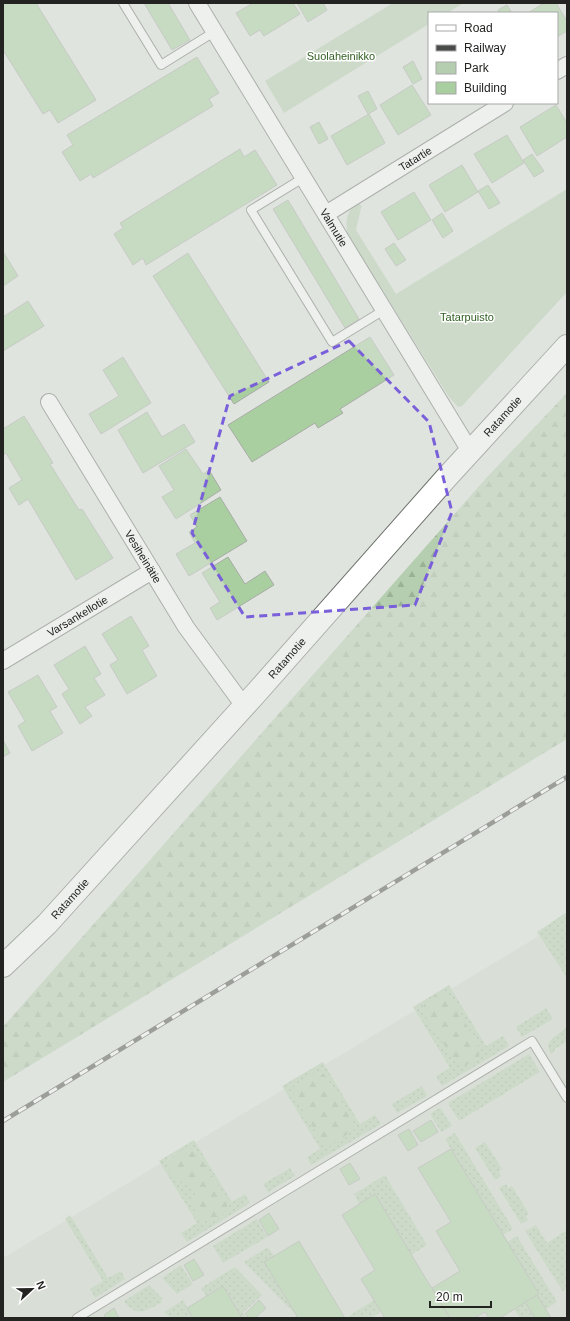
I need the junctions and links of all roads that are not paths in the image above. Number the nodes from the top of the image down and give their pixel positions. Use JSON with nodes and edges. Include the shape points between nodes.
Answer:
{"nodes":[{"id":1,"x":123,"y":3,"type":"edge"},
{"id":2,"x":197,"y":3,"type":"edge"},
{"id":3,"x":214,"y":32,"type":"junction"},
{"id":4,"x":567,"y":65,"type":"edge"},
{"id":5,"x":558,"y":70,"type":"edge"},
{"id":6,"x":503,"y":104,"type":"edge"},
{"id":7,"x":303,"y":178,"type":"junction"},
{"id":8,"x":326,"y":214,"type":"junction"},
{"id":9,"x":384,"y":310,"type":"junction"},
{"id":10,"x":567,"y":346,"type":"edge"},
{"id":11,"x":49,"y":402,"type":"dead end"},
{"id":12,"x":470,"y":451,"type":"junction"},
{"id":13,"x":152,"y":571,"type":"junction"},
{"id":14,"x":3,"y":661,"type":"edge"},
{"id":15,"x":244,"y":706,"type":"junction"},
{"id":16,"x":3,"y":966,"type":"edge"},
{"id":17,"x":567,"y":1098,"type":"edge"},
{"id":18,"x":77,"y":1318,"type":"edge"}],
"edges":[{"from":1,"to":3,"type":"lane","via":[[161,65]]},
{"from":2,"to":3,"type":"street","name":"Valmutie"},
{"from":3,"to":7,"type":"street","name":"Valmutie"},
{"from":4,"to":5,"type":"street"},
{"from":6,"to":8,"type":"street","name":"Tatartie"},
{"from":7,"to":8,"type":"street","name":"Valmutie"},
{"from":7,"to":9,"type":"lane","via":[[252,210],[332,342]]},
{"from":8,"to":9,"type":"street","name":"Valmutie"},
{"from":9,"to":12,"type":"street","name":"Valmutie"},
{"from":10,"to":12,"type":"street","name":"Ratamotie"},
{"from":11,"to":13,"type":"street","name":"Vesiheinätie"},
{"from":12,"to":15,"type":"street","name":"Ratamotie"},
{"from":13,"to":14,"type":"street","name":"Varsankellotie"},
{"from":13,"to":15,"type":"street","name":"Vesiheinätie","via":[[186,627]]},
{"from":15,"to":16,"type":"street","name":"Ratamotie","via":[[46,924]]},
{"from":17,"to":18,"type":"lane","via":[[532,1041]]}]}
